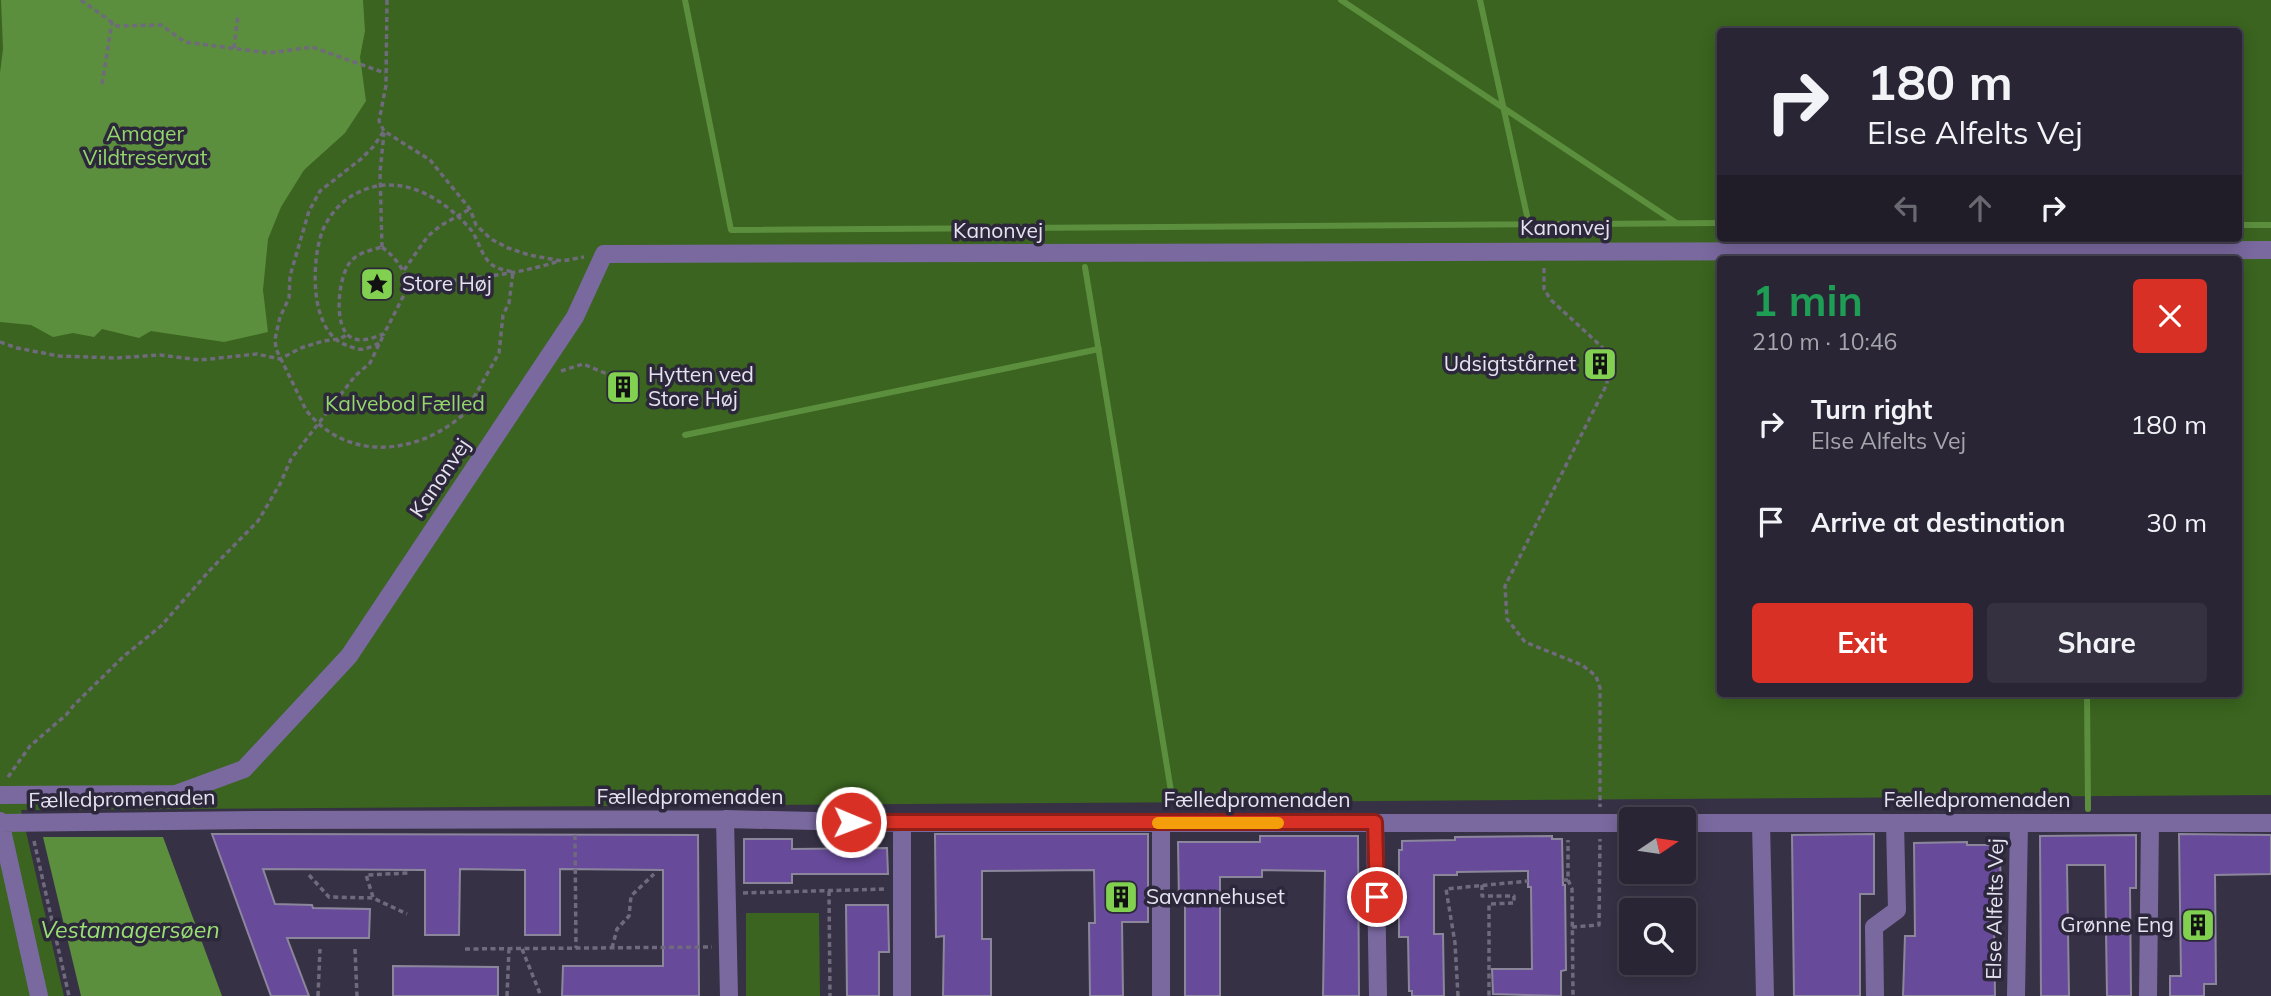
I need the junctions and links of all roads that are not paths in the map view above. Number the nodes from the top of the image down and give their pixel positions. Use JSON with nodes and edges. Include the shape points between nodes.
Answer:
{"nodes":[{"id":1,"x":2271,"y":250,"type":"edge"},
{"id":2,"x":0,"y":795,"type":"edge"},
{"id":3,"x":725,"y":819,"type":"junction"},
{"id":4,"x":0,"y":822,"type":"edge"},
{"id":5,"x":1375,"y":822,"type":"junction"},
{"id":6,"x":902,"y":823,"type":"junction"},
{"id":7,"x":1161,"y":823,"type":"junction"},
{"id":8,"x":1619,"y":823,"type":"edge"},
{"id":9,"x":1696,"y":823,"type":"edge"},
{"id":10,"x":1761,"y":823,"type":"junction"},
{"id":11,"x":1895,"y":823,"type":"junction"},
{"id":12,"x":2019,"y":823,"type":"junction"},
{"id":13,"x":2271,"y":823,"type":"edge"},
{"id":14,"x":2150,"y":824,"type":"junction"},
{"id":15,"x":39,"y":996,"type":"edge"},
{"id":16,"x":729,"y":996,"type":"edge"},
{"id":17,"x":902,"y":996,"type":"edge"},
{"id":18,"x":1161,"y":996,"type":"edge"},
{"id":19,"x":1378,"y":996,"type":"edge"},
{"id":20,"x":1765,"y":996,"type":"edge"},
{"id":21,"x":1875,"y":996,"type":"edge"},
{"id":22,"x":2017,"y":996,"type":"edge"},
{"id":23,"x":2148,"y":996,"type":"edge"}],
"edges":[{"from":1,"to":2,"type":"street","name":"Kanonvej","via":[[604,254],[575,317],[349,656],[244,769],[176,794]]},
{"from":3,"to":4,"type":"street","name":"Fælledpromenaden"},
{"from":3,"to":6,"type":"street","name":"Fælledpromenaden"},
{"from":3,"to":16,"type":"street"},
{"from":4,"to":15,"type":"street"},
{"from":5,"to":7,"type":"street","name":"Fælledpromenaden"},
{"from":5,"to":8,"type":"street","name":"Fælledpromenaden"},
{"from":5,"to":19,"type":"street"},
{"from":6,"to":7,"type":"street","name":"Fælledpromenaden"},
{"from":6,"to":17,"type":"street"},
{"from":7,"to":18,"type":"street"},
{"from":9,"to":10,"type":"street","name":"Fælledpromenaden"},
{"from":10,"to":11,"type":"street","name":"Fælledpromenaden"},
{"from":10,"to":20,"type":"street"},
{"from":11,"to":12,"type":"street","name":"Fælledpromenaden"},
{"from":11,"to":21,"type":"street","via":[[1897,909],[1874,928]]},
{"from":12,"to":14,"type":"street","name":"Fælledpromenaden"},
{"from":12,"to":22,"type":"street","name":"Else Alfelts Vej"},
{"from":13,"to":14,"type":"street","name":"Fælledpromenaden"},
{"from":14,"to":23,"type":"street"}]}
